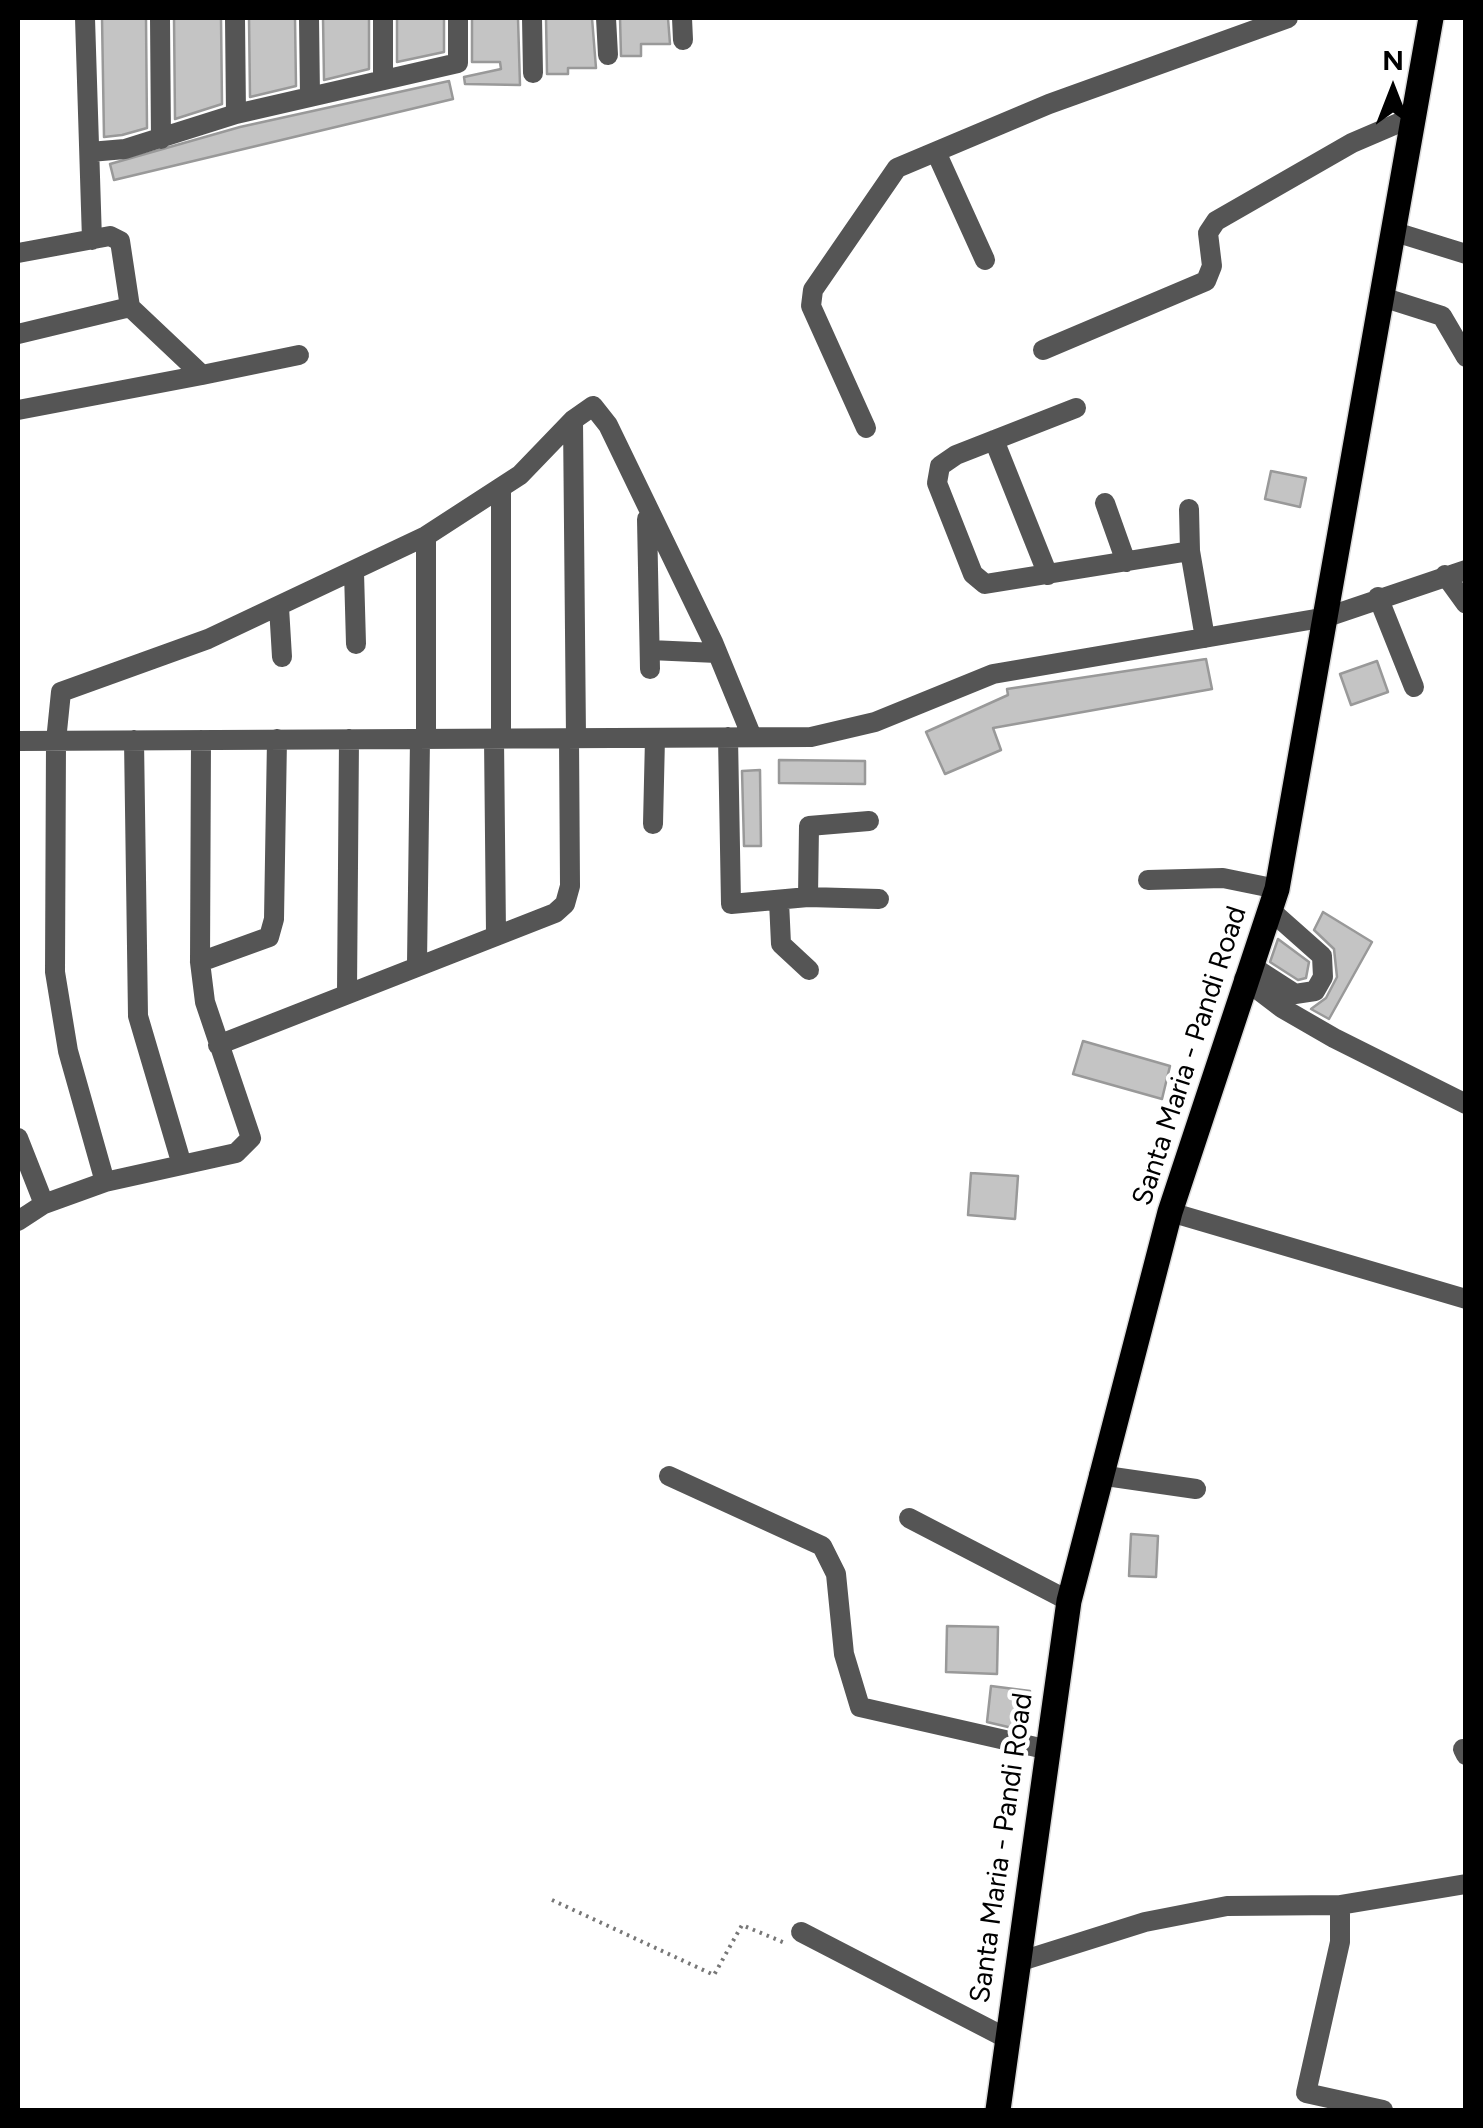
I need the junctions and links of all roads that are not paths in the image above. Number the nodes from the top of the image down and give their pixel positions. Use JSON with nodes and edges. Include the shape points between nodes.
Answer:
{"nodes":[{"id":1,"x":85,"y":18,"type":"edge"},
{"id":2,"x":160,"y":18,"type":"edge"},
{"id":3,"x":235,"y":18,"type":"edge"},
{"id":4,"x":309,"y":18,"type":"edge"},
{"id":5,"x":383,"y":18,"type":"edge"},
{"id":6,"x":458,"y":18,"type":"edge"},
{"id":7,"x":532,"y":18,"type":"edge"},
{"id":8,"x":606,"y":18,"type":"edge"},
{"id":9,"x":682,"y":18,"type":"edge"},
{"id":10,"x":1284,"y":18,"type":"edge"},
{"id":11,"x":1431,"y":18,"type":"edge"},
{"id":12,"x":683,"y":40,"type":"dead end"},
{"id":13,"x":608,"y":56,"type":"dead end"},
{"id":14,"x":533,"y":73,"type":"dead end"},
{"id":15,"x":383,"y":78,"type":"junction"},
{"id":16,"x":310,"y":96,"type":"junction"},
{"id":17,"x":236,"y":114,"type":"junction"},
{"id":18,"x":1414,"y":116,"type":"junction"},
{"id":19,"x":162,"y":139,"type":"junction"},
{"id":20,"x":90,"y":152,"type":"junction"},
{"id":21,"x":936,"y":152,"type":"junction"},
{"id":22,"x":1395,"y":232,"type":"junction"},
{"id":23,"x":92,"y":240,"type":"junction"},
{"id":24,"x":18,"y":253,"type":"edge"},
{"id":25,"x":1466,"y":254,"type":"edge"},
{"id":26,"x":985,"y":260,"type":"dead end"},
{"id":27,"x":1382,"y":297,"type":"junction"},
{"id":28,"x":130,"y":307,"type":"junction"},
{"id":29,"x":18,"y":334,"type":"edge"},
{"id":30,"x":1043,"y":350,"type":"dead end"},
{"id":31,"x":299,"y":354,"type":"dead end"},
{"id":32,"x":1466,"y":357,"type":"edge"},
{"id":33,"x":202,"y":375,"type":"junction"},
{"id":34,"x":1076,"y":408,"type":"dead end"},
{"id":35,"x":18,"y":410,"type":"edge"},
{"id":36,"x":572,"y":420,"type":"junction"},
{"id":37,"x":866,"y":428,"type":"dead end"},
{"id":38,"x":994,"y":440,"type":"junction"},
{"id":39,"x":501,"y":488,"type":"junction"},
{"id":40,"x":1106,"y":503,"type":"dead end"},
{"id":41,"x":1189,"y":509,"type":"dead end"},
{"id":42,"x":647,"y":512,"type":"junction"},
{"id":43,"x":426,"y":536,"type":"junction"},
{"id":44,"x":1190,"y":551,"type":"junction"},
{"id":45,"x":1126,"y":562,"type":"junction"},
{"id":46,"x":354,"y":572,"type":"junction"},
{"id":47,"x":1455,"y":573,"type":"edge"},
{"id":48,"x":1048,"y":575,"type":"junction"},
{"id":49,"x":1378,"y":597,"type":"junction"},
{"id":50,"x":1466,"y":604,"type":"edge"},
{"id":51,"x":278,"y":607,"type":"junction"},
{"id":52,"x":1326,"y":617,"type":"junction"},
{"id":53,"x":1205,"y":638,"type":"junction"},
{"id":54,"x":356,"y":644,"type":"dead end"},
{"id":55,"x":717,"y":653,"type":"junction"},
{"id":56,"x":282,"y":657,"type":"dead end"},
{"id":57,"x":1414,"y":688,"type":"dead end"},
{"id":58,"x":728,"y":737,"type":"junction"},
{"id":59,"x":752,"y":737,"type":"junction"},
{"id":60,"x":497,"y":738,"type":"junction"},
{"id":61,"x":573,"y":738,"type":"junction"},
{"id":62,"x":655,"y":738,"type":"junction"},
{"id":63,"x":277,"y":739,"type":"junction"},
{"id":64,"x":348,"y":739,"type":"junction"},
{"id":65,"x":423,"y":739,"type":"junction"},
{"id":66,"x":134,"y":740,"type":"junction"},
{"id":67,"x":201,"y":740,"type":"junction"},
{"id":68,"x":18,"y":741,"type":"edge"},
{"id":69,"x":56,"y":741,"type":"junction"},
{"id":70,"x":870,"y":821,"type":"dead end"},
{"id":71,"x":654,"y":824,"type":"dead end"},
{"id":72,"x":1148,"y":880,"type":"dead end"},
{"id":73,"x":808,"y":897,"type":"junction"},
{"id":74,"x":879,"y":899,"type":"dead end"},
{"id":75,"x":1273,"y":899,"type":"junction"},
{"id":76,"x":779,"y":901,"type":"junction"},
{"id":77,"x":496,"y":934,"type":"junction"},
{"id":78,"x":200,"y":962,"type":"junction"},
{"id":79,"x":416,"y":964,"type":"junction"},
{"id":80,"x":809,"y":970,"type":"dead end"},
{"id":81,"x":1247,"y":972,"type":"junction"},
{"id":82,"x":347,"y":992,"type":"junction"},
{"id":83,"x":218,"y":1044,"type":"junction"},
{"id":84,"x":1466,"y":1104,"type":"edge"},
{"id":85,"x":18,"y":1138,"type":"edge"},
{"id":86,"x":182,"y":1165,"type":"junction"},
{"id":87,"x":106,"y":1182,"type":"junction"},
{"id":88,"x":44,"y":1204,"type":"junction"},
{"id":89,"x":1170,"y":1212,"type":"junction"},
{"id":90,"x":18,"y":1222,"type":"edge"},
{"id":91,"x":1466,"y":1299,"type":"edge"},
{"id":92,"x":1099,"y":1474,"type":"junction"},
{"id":93,"x":669,"y":1476,"type":"dead end"},
{"id":94,"x":1196,"y":1489,"type":"dead end"},
{"id":95,"x":909,"y":1518,"type":"dead end"},
{"id":96,"x":1069,"y":1601,"type":"junction"},
{"id":97,"x":1049,"y":1750,"type":"junction"},
{"id":98,"x":1466,"y":1884,"type":"edge"},
{"id":99,"x":1340,"y":1905,"type":"junction"},
{"id":100,"x":802,"y":1932,"type":"road end"},
{"id":101,"x":1018,"y":1962,"type":"junction"},
{"id":102,"x":1006,"y":2038,"type":"junction"},
{"id":103,"x":998,"y":2110,"type":"edge"},
{"id":104,"x":1383,"y":2110,"type":"edge"}],
"edges":[{"from":1,"to":20,"type":"street"},
{"from":2,"to":19,"type":"street"},
{"from":3,"to":17,"type":"street"},
{"from":4,"to":16,"type":"street"},
{"from":5,"to":15,"type":"street"},
{"from":6,"to":15,"type":"street","via":[[458,63]]},
{"from":7,"to":14,"type":"street"},
{"from":8,"to":13,"type":"street"},
{"from":9,"to":12,"type":"street"},
{"from":10,"to":21,"type":"street"},
{"from":11,"to":18,"type":"main road","name":"Santa Maria - Pandi Road"},
{"from":15,"to":16,"type":"street"},
{"from":16,"to":17,"type":"street"},
{"from":17,"to":19,"type":"street"},
{"from":18,"to":22,"type":"main road","name":"Santa Maria - Pandi Road"},
{"from":18,"to":30,"type":"street","via":[[1352,143],[1216,221],[1208,234],[1212,266],[1206,281]]},
{"from":19,"to":20,"type":"street"},
{"from":20,"to":23,"type":"street"},
{"from":21,"to":26,"type":"street"},
{"from":21,"to":37,"type":"street","via":[[897,168],[813,290],[810,306]]},
{"from":22,"to":25,"type":"street"},
{"from":22,"to":27,"type":"main road","name":"Santa Maria - Pandi Road"},
{"from":23,"to":24,"type":"street"},
{"from":23,"to":28,"type":"street","via":[[110,236],[120,242]]},
{"from":27,"to":32,"type":"street","via":[[1442,316]]},
{"from":27,"to":52,"type":"main road","name":"Santa Maria - Pandi Road"},
{"from":28,"to":29,"type":"street"},
{"from":28,"to":33,"type":"street"},
{"from":31,"to":33,"type":"street"},
{"from":33,"to":35,"type":"street"},
{"from":34,"to":38,"type":"street"},
{"from":36,"to":39,"type":"street"},
{"from":36,"to":42,"type":"street","via":[[598,407]]},
{"from":36,"to":61,"type":"street"},
{"from":38,"to":48,"type":"street"},
{"from":38,"to":48,"type":"street","via":[[940,466],[937,483],[946,510],[973,574],[985,584]]},
{"from":39,"to":43,"type":"street"},
{"from":39,"to":60,"type":"street"},
{"from":40,"to":45,"type":"street"},
{"from":41,"to":44,"type":"street"},
{"from":42,"to":55,"type":"street"},
{"from":42,"to":55,"type":"street","via":[[650,660]]},
{"from":43,"to":46,"type":"street"},
{"from":43,"to":65,"type":"street"},
{"from":44,"to":45,"type":"street"},
{"from":44,"to":53,"type":"street"},
{"from":45,"to":48,"type":"street"},
{"from":46,"to":51,"type":"street"},
{"from":46,"to":54,"type":"street"},
{"from":47,"to":49,"type":"street"},
{"from":47,"to":50,"type":"street"},
{"from":49,"to":52,"type":"street"},
{"from":49,"to":57,"type":"street"},
{"from":51,"to":56,"type":"street"},
{"from":51,"to":69,"type":"street","via":[[208,649],[61,692]]},
{"from":52,"to":53,"type":"street"},
{"from":52,"to":75,"type":"main road","name":"Santa Maria - Pandi Road"},
{"from":53,"to":59,"type":"street","via":[[993,674],[874,722],[812,737]]},
{"from":55,"to":59,"type":"street"},
{"from":58,"to":59,"type":"street"},
{"from":58,"to":62,"type":"street"},
{"from":58,"to":76,"type":"street","via":[[728,900],[736,906]]},
{"from":60,"to":61,"type":"street"},
{"from":60,"to":65,"type":"street"},
{"from":60,"to":77,"type":"street"},
{"from":61,"to":62,"type":"street"},
{"from":61,"to":77,"type":"street","via":[[566,904]]},
{"from":62,"to":71,"type":"street"},
{"from":63,"to":64,"type":"street"},
{"from":63,"to":67,"type":"street"},
{"from":63,"to":78,"type":"street","via":[[274,919],[268,937]]},
{"from":64,"to":65,"type":"street"},
{"from":64,"to":82,"type":"street"},
{"from":65,"to":79,"type":"street"},
{"from":66,"to":67,"type":"street"},
{"from":66,"to":69,"type":"street"},
{"from":66,"to":86,"type":"street","via":[[138,1016]]},
{"from":67,"to":78,"type":"street"},
{"from":68,"to":69,"type":"street"},
{"from":69,"to":87,"type":"street","via":[[54,972],[68,1050]]},
{"from":70,"to":73,"type":"street","via":[[808,826]]},
{"from":72,"to":75,"type":"street","via":[[1223,878]]},
{"from":73,"to":74,"type":"street"},
{"from":73,"to":76,"type":"street"},
{"from":75,"to":81,"type":"main road","name":"Santa Maria - Pandi Road"},
{"from":75,"to":81,"type":"street","via":[[1322,956],[1323,977],[1314,991],[1295,994]]},
{"from":76,"to":80,"type":"street","via":[[781,944]]},
{"from":77,"to":79,"type":"street"},
{"from":78,"to":83,"type":"street"},
{"from":79,"to":82,"type":"street"},
{"from":81,"to":84,"type":"street","via":[[1282,1008]]},
{"from":81,"to":89,"type":"main road","name":"Santa Maria - Pandi Road"},
{"from":82,"to":83,"type":"street"},
{"from":83,"to":86,"type":"street","via":[[251,1138],[236,1153]]},
{"from":85,"to":88,"type":"street"},
{"from":86,"to":87,"type":"street"},
{"from":87,"to":88,"type":"street"},
{"from":88,"to":90,"type":"street"},
{"from":89,"to":91,"type":"street"},
{"from":89,"to":92,"type":"main road","name":"Santa Maria - Pandi Road"},
{"from":92,"to":94,"type":"street"},
{"from":92,"to":96,"type":"main road","name":"Santa Maria - Pandi Road"},
{"from":93,"to":97,"type":"street","via":[[822,1546],[836,1574],[844,1654],[860,1707]]},
{"from":95,"to":96,"type":"street"},
{"from":96,"to":97,"type":"main road","name":"Santa Maria - Pandi Road"},
{"from":97,"to":101,"type":"main road","name":"Santa Maria - Pandi Road"},
{"from":98,"to":99,"type":"street"},
{"from":99,"to":101,"type":"street","via":[[1227,1906],[1145,1922]]},
{"from":99,"to":104,"type":"street","via":[[1340,1942],[1306,2093]]},
{"from":100,"to":102,"type":"street"},
{"from":101,"to":102,"type":"main road","name":"Santa Maria - Pandi Road"},
{"from":102,"to":103,"type":"main road","name":"Santa Maria - Pandi Road"}]}
